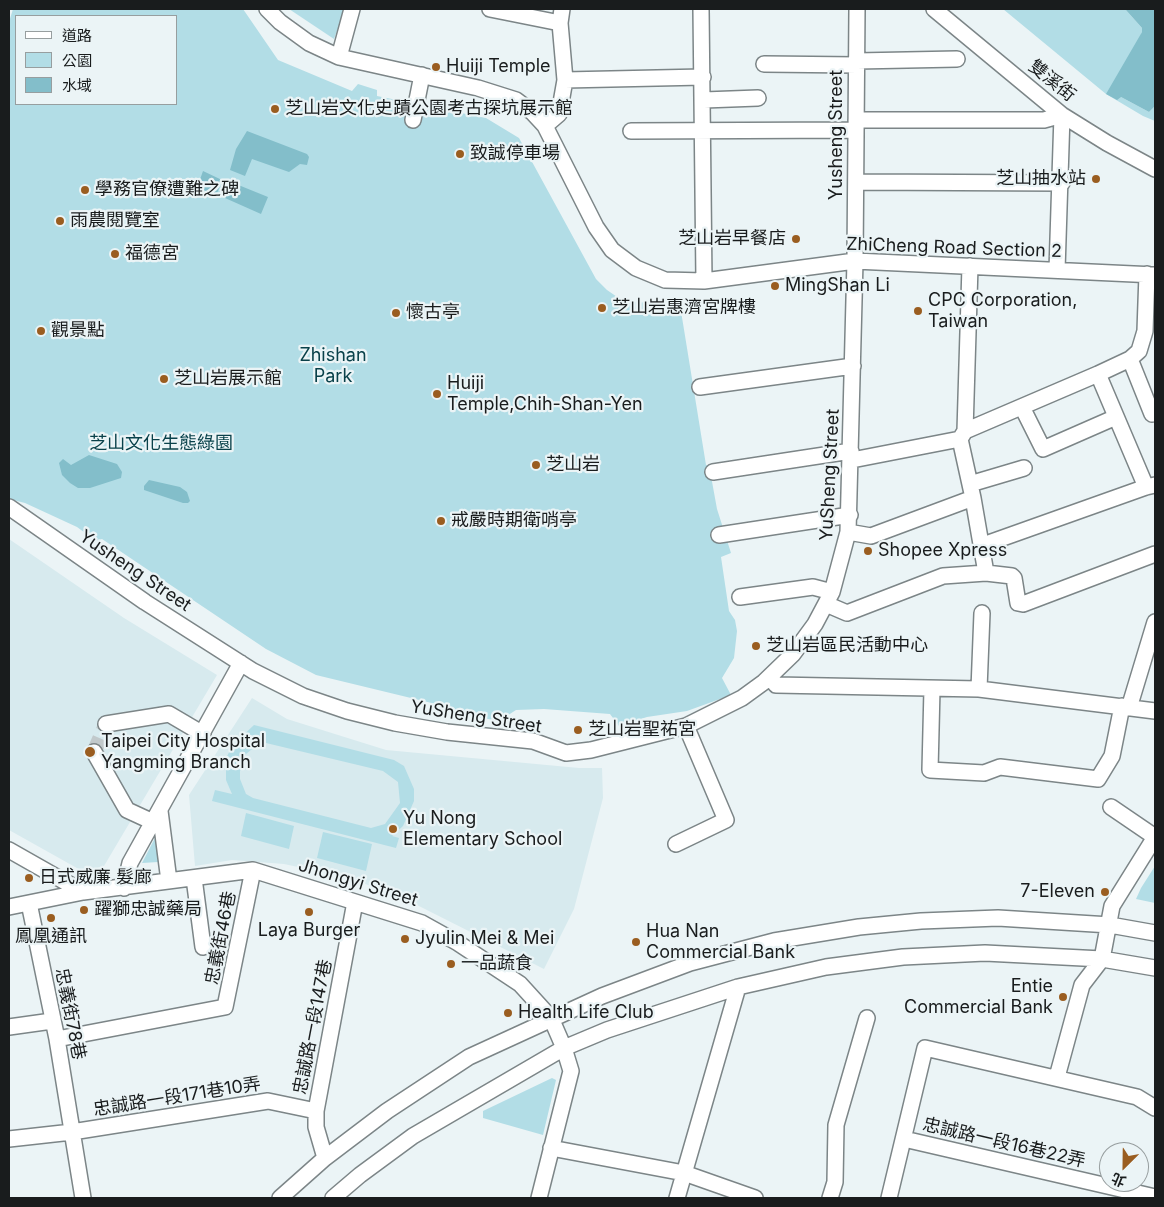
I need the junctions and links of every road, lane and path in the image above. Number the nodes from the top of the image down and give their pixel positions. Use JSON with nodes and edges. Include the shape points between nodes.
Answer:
{"nodes":[{"id":1,"x":267,"y":9,"type":"edge"},
{"id":2,"x":352,"y":9,"type":"edge"},
{"id":3,"x":490,"y":9,"type":"edge"},
{"id":4,"x":701,"y":9,"type":"edge"},
{"id":5,"x":857,"y":9,"type":"edge"},
{"id":6,"x":934,"y":9,"type":"edge"},
{"id":7,"x":561,"y":16,"type":"edge"},
{"id":8,"x":339,"y":57,"type":"junction"},
{"id":9,"x":957,"y":59,"type":"dead end"},
{"id":10,"x":857,"y":63,"type":"junction"},
{"id":11,"x":764,"y":64,"type":"dead end"},
{"id":12,"x":422,"y":75,"type":"junction"},
{"id":13,"x":703,"y":77,"type":"junction"},
{"id":14,"x":565,"y":80,"type":"junction"},
{"id":15,"x":758,"y":98,"type":"dead end"},
{"id":16,"x":704,"y":100,"type":"junction"},
{"id":17,"x":1062,"y":115,"type":"junction"},
{"id":18,"x":413,"y":120,"type":"dead end"},
{"id":19,"x":856,"y":125,"type":"junction"},
{"id":20,"x":545,"y":126,"type":"junction"},
{"id":21,"x":704,"y":130,"type":"junction"},
{"id":22,"x":631,"y":131,"type":"dead end"},
{"id":23,"x":1155,"y":169,"type":"edge"},
{"id":24,"x":856,"y":182,"type":"junction"},
{"id":25,"x":1062,"y":183,"type":"junction"},
{"id":26,"x":855,"y":261,"type":"junction"},
{"id":27,"x":970,"y":266,"type":"junction"},
{"id":28,"x":1057,"y":270,"type":"junction"},
{"id":29,"x":1151,"y":274,"type":"edge"},
{"id":30,"x":704,"y":281,"type":"junction"},
{"id":31,"x":1150,"y":332,"type":"edge"},
{"id":32,"x":1130,"y":359,"type":"junction"},
{"id":33,"x":853,"y":366,"type":"junction"},
{"id":34,"x":1098,"y":374,"type":"junction"},
{"id":35,"x":700,"y":387,"type":"dead end"},
{"id":36,"x":1022,"y":407,"type":"junction"},
{"id":37,"x":1152,"y":414,"type":"dead end"},
{"id":38,"x":1116,"y":417,"type":"junction"},
{"id":39,"x":962,"y":435,"type":"junction"},
{"id":40,"x":852,"y":456,"type":"junction"},
{"id":41,"x":1024,"y":468,"type":"dead end"},
{"id":42,"x":712,"y":472,"type":"dead end"},
{"id":43,"x":1150,"y":486,"type":"edge"},
{"id":44,"x":971,"y":491,"type":"junction"},
{"id":45,"x":9,"y":507,"type":"edge"},
{"id":46,"x":850,"y":515,"type":"junction"},
{"id":47,"x":848,"y":532,"type":"junction"},
{"id":48,"x":719,"y":535,"type":"dead end"},
{"id":49,"x":983,"y":545,"type":"junction"},
{"id":50,"x":1155,"y":554,"type":"edge"},
{"id":51,"x":986,"y":573,"type":"junction"},
{"id":52,"x":740,"y":597,"type":"dead end"},
{"id":53,"x":829,"y":598,"type":"junction"},
{"id":54,"x":982,"y":613,"type":"dead end"},
{"id":55,"x":1155,"y":622,"type":"edge"},
{"id":56,"x":241,"y":664,"type":"junction"},
{"id":57,"x":770,"y":677,"type":"junction"},
{"id":58,"x":932,"y":689,"type":"junction"},
{"id":59,"x":979,"y":689,"type":"junction"},
{"id":60,"x":1125,"y":707,"type":"junction"},
{"id":61,"x":1155,"y":711,"type":"edge"},
{"id":62,"x":106,"y":724,"type":"dead end"},
{"id":63,"x":686,"y":726,"type":"junction"},
{"id":64,"x":202,"y":734,"type":"junction"},
{"id":65,"x":94,"y":752,"type":"dead end"},
{"id":66,"x":1111,"y":807,"type":"dead end"},
{"id":67,"x":157,"y":816,"type":"junction"},
{"id":68,"x":1155,"y":837,"type":"edge"},
{"id":69,"x":676,"y":844,"type":"dead end"},
{"id":70,"x":9,"y":850,"type":"edge"},
{"id":71,"x":253,"y":870,"type":"junction"},
{"id":72,"x":194,"y":878,"type":"junction"},
{"id":73,"x":169,"y":881,"type":"junction"},
{"id":74,"x":124,"y":888,"type":"junction"},
{"id":75,"x":84,"y":892,"type":"junction"},
{"id":76,"x":355,"y":902,"type":"junction"},
{"id":77,"x":29,"y":903,"type":"junction"},
{"id":78,"x":9,"y":907,"type":"edge"},
{"id":79,"x":1110,"y":925,"type":"junction"},
{"id":80,"x":1155,"y":933,"type":"edge"},
{"id":81,"x":203,"y":948,"type":"dead end"},
{"id":82,"x":1102,"y":959,"type":"junction"},
{"id":83,"x":1155,"y":968,"type":"edge"},
{"id":84,"x":738,"y":987,"type":"junction"},
{"id":85,"x":551,"y":1018,"type":"junction"},
{"id":86,"x":866,"y":1018,"type":"dead end"},
{"id":87,"x":52,"y":1021,"type":"junction"},
{"id":88,"x":9,"y":1027,"type":"edge"},
{"id":89,"x":57,"y":1039,"type":"junction"},
{"id":90,"x":564,"y":1048,"type":"junction"},
{"id":91,"x":1057,"y":1077,"type":"junction"},
{"id":92,"x":1155,"y":1108,"type":"edge"},
{"id":93,"x":316,"y":1111,"type":"junction"},
{"id":94,"x":72,"y":1132,"type":"junction"},
{"id":95,"x":9,"y":1139,"type":"edge"},
{"id":96,"x":904,"y":1139,"type":"junction"},
{"id":97,"x":551,"y":1148,"type":"junction"},
{"id":98,"x":325,"y":1158,"type":"junction"},
{"id":99,"x":684,"y":1174,"type":"junction"},
{"id":100,"x":1155,"y":1197,"type":"edge"},
{"id":101,"x":83,"y":1198,"type":"edge"},
{"id":102,"x":280,"y":1198,"type":"edge"},
{"id":103,"x":333,"y":1198,"type":"edge"},
{"id":104,"x":539,"y":1198,"type":"edge"},
{"id":105,"x":677,"y":1198,"type":"edge"},
{"id":106,"x":755,"y":1198,"type":"edge"},
{"id":107,"x":830,"y":1198,"type":"edge"},
{"id":108,"x":889,"y":1198,"type":"edge"}],
"edges":[{"from":1,"to":8,"type":"street","via":[[309,43]]},
{"from":2,"to":8,"type":"street"},
{"from":3,"to":7,"type":"street"},
{"from":4,"to":13,"type":"street"},
{"from":5,"to":10,"type":"street","name":"Yusheng Street"},
{"from":6,"to":17,"type":"street","name":"雙溪街"},
{"from":7,"to":14,"type":"street"},
{"from":8,"to":12,"type":"street"},
{"from":9,"to":10,"type":"street"},
{"from":10,"to":11,"type":"street"},
{"from":10,"to":19,"type":"street","name":"Yusheng Street"},
{"from":12,"to":18,"type":"street"},
{"from":12,"to":20,"type":"street","name":"ZhiCheng Road Section 2","via":[[516,100]]},
{"from":13,"to":14,"type":"street"},
{"from":13,"to":16,"type":"street"},
{"from":14,"to":20,"type":"street","via":[[559,114]]},
{"from":15,"to":16,"type":"street"},
{"from":16,"to":21,"type":"street"},
{"from":17,"to":19,"type":"street","via":[[1044,120]]},
{"from":17,"to":23,"type":"street","name":"雙溪街"},
{"from":17,"to":25,"type":"street"},
{"from":19,"to":21,"type":"street"},
{"from":19,"to":24,"type":"street","name":"Yusheng Street"},
{"from":20,"to":30,"type":"street","name":"ZhiCheng Road Section 2","via":[[596,226],[612,250],[636,268],[665,280]]},
{"from":21,"to":22,"type":"street"},
{"from":21,"to":30,"type":"street"},
{"from":24,"to":25,"type":"street"},
{"from":24,"to":26,"type":"street","name":"Yusheng Street"},
{"from":25,"to":28,"type":"street"},
{"from":26,"to":27,"type":"street","name":"ZhiCheng Road Section 2"},
{"from":26,"to":30,"type":"street","name":"ZhiCheng Road Section 2"},
{"from":26,"to":33,"type":"street","name":"YuSheng Street"},
{"from":27,"to":28,"type":"street","name":"ZhiCheng Road Section 2"},
{"from":27,"to":39,"type":"street"},
{"from":28,"to":29,"type":"street","name":"ZhiCheng Road Section 2"},
{"from":29,"to":31,"type":"street"},
{"from":31,"to":32,"type":"street","via":[[1140,352]]},
{"from":32,"to":34,"type":"street"},
{"from":32,"to":37,"type":"street"},
{"from":33,"to":35,"type":"street"},
{"from":33,"to":40,"type":"street","name":"YuSheng Street"},
{"from":34,"to":36,"type":"street"},
{"from":34,"to":38,"type":"street"},
{"from":36,"to":38,"type":"street","via":[[1042,449]]},
{"from":36,"to":39,"type":"street"},
{"from":38,"to":43,"type":"street"},
{"from":39,"to":40,"type":"street"},
{"from":39,"to":44,"type":"street"},
{"from":40,"to":42,"type":"street"},
{"from":40,"to":46,"type":"street","name":"YuSheng Street"},
{"from":41,"to":44,"type":"street"},
{"from":43,"to":49,"type":"street"},
{"from":44,"to":47,"type":"street","via":[[871,536]]},
{"from":44,"to":49,"type":"street"},
{"from":45,"to":56,"type":"street","name":"Yusheng Street"},
{"from":46,"to":47,"type":"street","name":"YuSheng Street"},
{"from":46,"to":48,"type":"street"},
{"from":47,"to":53,"type":"street","name":"YuSheng Street"},
{"from":49,"to":51,"type":"street"},
{"from":50,"to":51,"type":"street","via":[[1023,604],[1018,602],[1012,576]]},
{"from":51,"to":53,"type":"street","via":[[943,576],[847,613]]},
{"from":52,"to":53,"type":"street","via":[[813,587]]},
{"from":53,"to":57,"type":"street","name":"YuSheng Street","via":[[793,654]]},
{"from":54,"to":59,"type":"street"},
{"from":55,"to":60,"type":"street"},
{"from":56,"to":63,"type":"street","name":"YuSheng Street","via":[[303,696],[347,711],[447,732],[534,741],[566,753],[591,750]]},
{"from":56,"to":64,"type":"street"},
{"from":57,"to":58,"type":"street","via":[[776,685]]},
{"from":57,"to":63,"type":"street","name":"YuSheng Street","via":[[742,698]]},
{"from":58,"to":59,"type":"street"},
{"from":58,"to":60,"type":"street","via":[[930,770],[984,773],[1000,767],[1098,779],[1112,756]]},
{"from":59,"to":60,"type":"street"},
{"from":60,"to":61,"type":"street"},
{"from":62,"to":64,"type":"street","via":[[169,714]]},
{"from":63,"to":69,"type":"street","via":[[726,820]]},
{"from":64,"to":67,"type":"street"},
{"from":65,"to":67,"type":"street","via":[[127,810]]},
{"from":66,"to":68,"type":"street"},
{"from":67,"to":73,"type":"street"},
{"from":67,"to":74,"type":"street","via":[[130,862]]},
{"from":68,"to":79,"type":"street","via":[[1112,906]]},
{"from":70,"to":75,"type":"street"},
{"from":71,"to":72,"type":"street","name":"Jhongyi Street"},
{"from":71,"to":76,"type":"street","name":"Jhongyi Street"},
{"from":71,"to":89,"type":"street","name":"忠義街46巷","via":[[227,1003],[220,1010]]},
{"from":72,"to":73,"type":"street","name":"Jhongyi Street"},
{"from":72,"to":81,"type":"street"},
{"from":73,"to":74,"type":"street","name":"Jhongyi Street"},
{"from":74,"to":75,"type":"street","name":"Jhongyi Street"},
{"from":75,"to":77,"type":"street","name":"Jhongyi Street"},
{"from":76,"to":85,"type":"street","name":"Jhongyi Street","via":[[422,923],[458,943],[520,984]]},
{"from":76,"to":93,"type":"street","name":"忠誠路一段147巷"},
{"from":77,"to":78,"type":"street","name":"Jhongyi Street"},
{"from":77,"to":87,"type":"street","name":"忠義街78巷"},
{"from":79,"to":80,"type":"street"},
{"from":79,"to":82,"type":"street"},
{"from":79,"to":85,"type":"street","via":[[998,918],[858,927],[774,941],[690,963]]},
{"from":82,"to":83,"type":"street"},
{"from":82,"to":84,"type":"street","via":[[985,954],[903,957],[826,967]]},
{"from":82,"to":91,"type":"street","via":[[1082,985]]},
{"from":84,"to":90,"type":"street","via":[[606,1030]]},
{"from":84,"to":99,"type":"street"},
{"from":85,"to":90,"type":"street","name":"Jhongyi Street"},
{"from":85,"to":98,"type":"street","via":[[469,1058],[387,1110]]},
{"from":86,"to":107,"type":"street","via":[[836,1125],[835,1182]]},
{"from":87,"to":88,"type":"street"},
{"from":87,"to":89,"type":"street","name":"忠義街78巷"},
{"from":89,"to":94,"type":"street","name":"忠義街78巷"},
{"from":90,"to":97,"type":"street","name":"Jhongyi Street","via":[[571,1072]]},
{"from":90,"to":103,"type":"street","via":[[413,1136]]},
{"from":91,"to":92,"type":"street","via":[[1137,1097]]},
{"from":91,"to":96,"type":"street","via":[[925,1048]]},
{"from":93,"to":94,"type":"street","name":"忠誠路一段171巷10弄","via":[[268,1101]]},
{"from":93,"to":98,"type":"street","name":"忠誠路一段147巷","via":[[316,1127]]},
{"from":94,"to":95,"type":"street","name":"忠誠路一段171巷10弄"},
{"from":94,"to":101,"type":"street","name":"忠義街78巷"},
{"from":96,"to":100,"type":"street","name":"忠誠路一段16巷22弄"},
{"from":96,"to":108,"type":"street"},
{"from":97,"to":99,"type":"street"},
{"from":97,"to":104,"type":"street","name":"Jhongyi Street"},
{"from":98,"to":102,"type":"street"},
{"from":99,"to":105,"type":"street"},
{"from":99,"to":106,"type":"street"}]}
